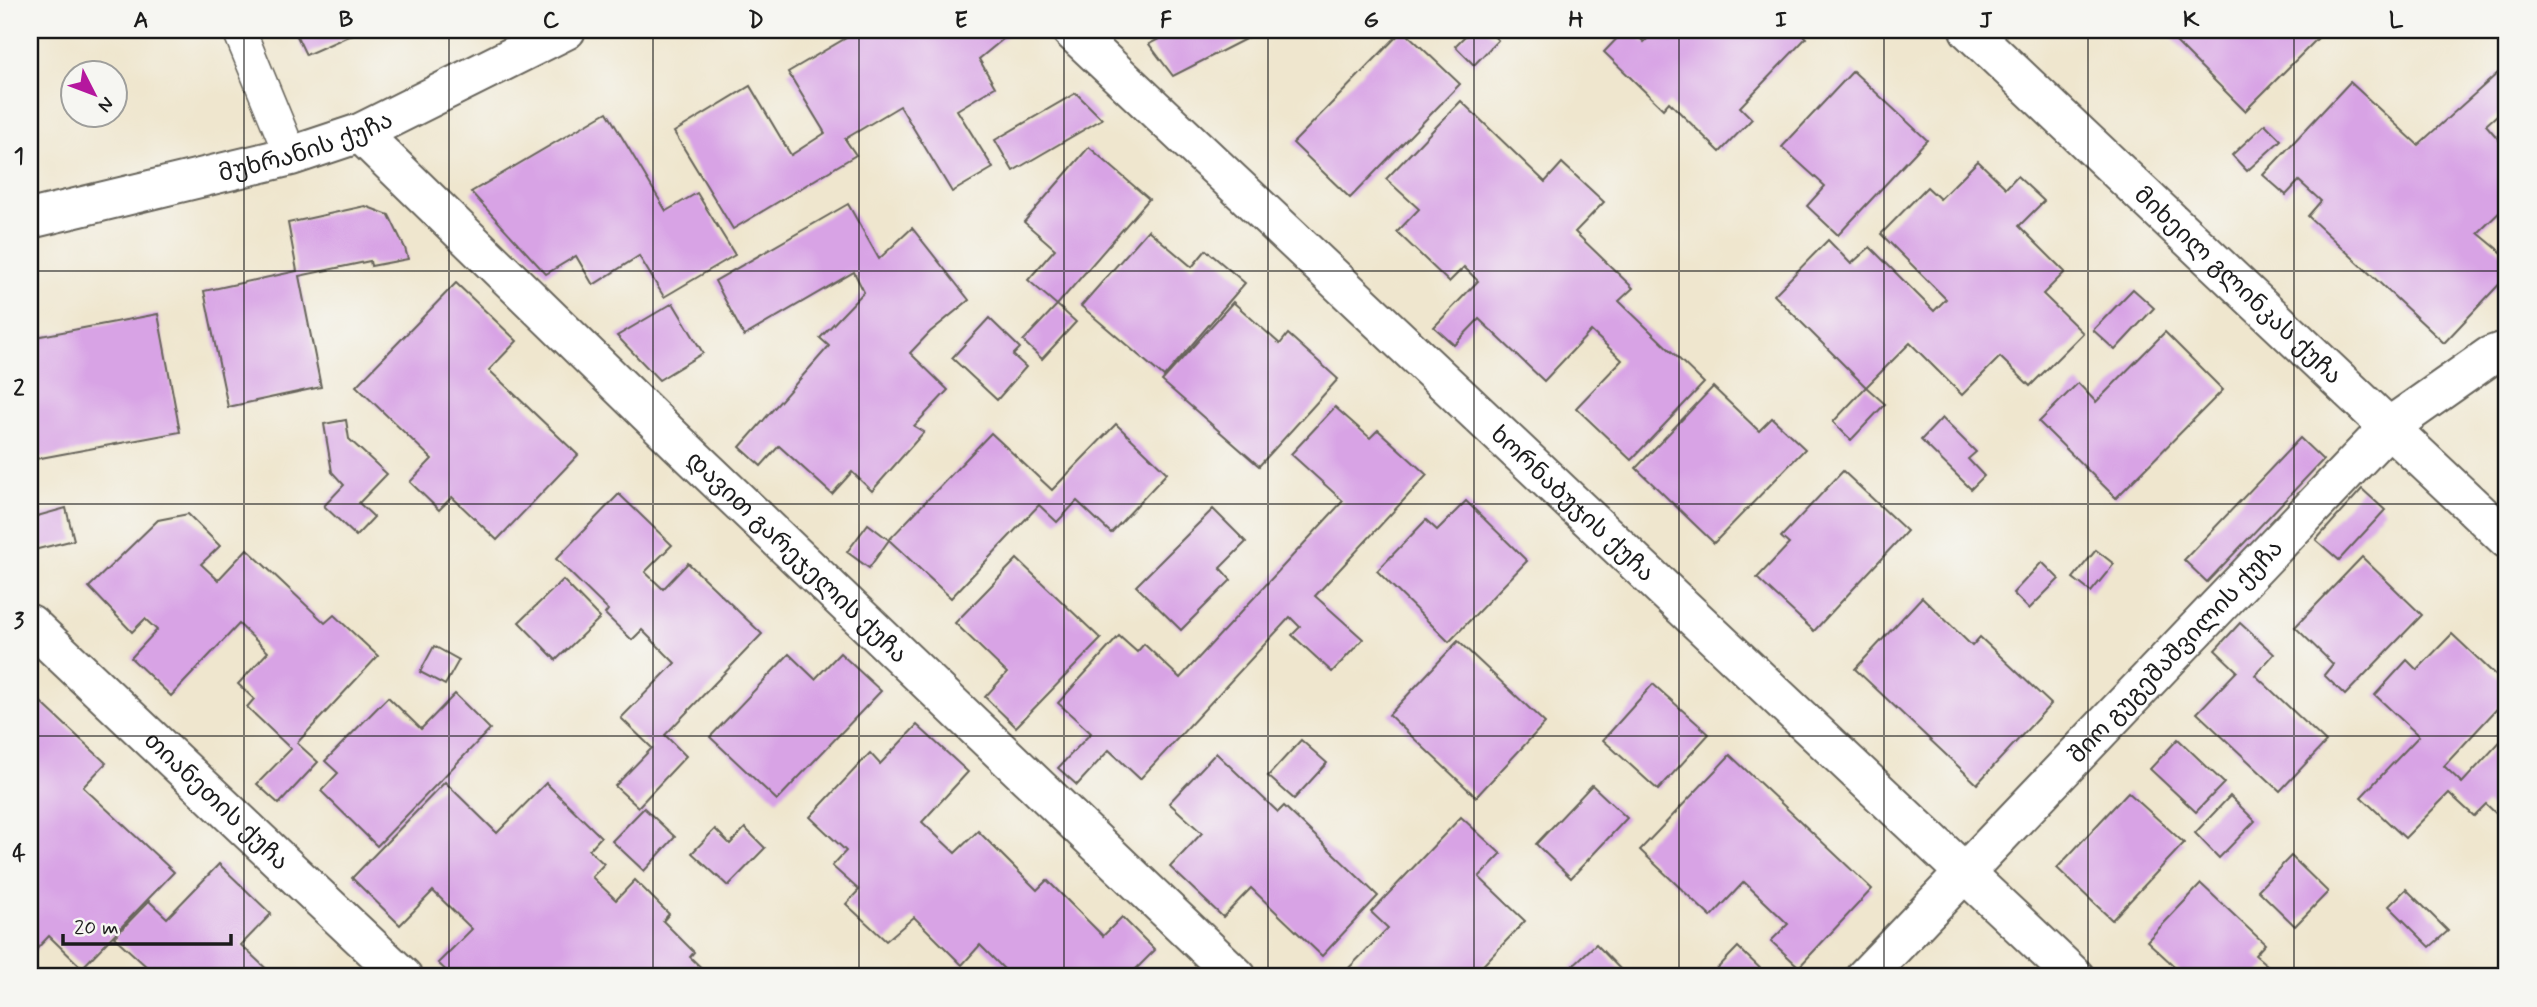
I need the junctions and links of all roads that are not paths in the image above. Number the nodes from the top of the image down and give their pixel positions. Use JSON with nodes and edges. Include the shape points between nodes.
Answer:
{"nodes":[{"id":1,"x":239,"y":30,"type":"edge"},
{"id":2,"x":566,"y":30,"type":"edge"},
{"id":3,"x":1071,"y":30,"type":"edge"},
{"id":4,"x":1969,"y":30,"type":"edge"},
{"id":5,"x":360,"y":133,"type":"junction"},
{"id":6,"x":291,"y":156,"type":"junction"},
{"id":7,"x":30,"y":219,"type":"edge"},
{"id":8,"x":2507,"y":350,"type":"edge"},
{"id":9,"x":2389,"y":427,"type":"junction"},
{"id":10,"x":2507,"y":539,"type":"edge"},
{"id":11,"x":30,"y":624,"type":"edge"},
{"id":12,"x":1963,"y":872,"type":"junction"},
{"id":13,"x":402,"y":977,"type":"edge"},
{"id":14,"x":1237,"y":977,"type":"edge"},
{"id":15,"x":1865,"y":977,"type":"edge"},
{"id":16,"x":2075,"y":977,"type":"edge"}],
"edges":[{"from":1,"to":6,"type":"lane"},
{"from":2,"to":5,"type":"street","name":"მუხრანის ქუჩა"},
{"from":3,"to":12,"type":"street","name":"ხორნაბუჯის ქუჩა"},
{"from":4,"to":9,"type":"street","name":"მიხეილ გლინკას ქუჩა"},
{"from":5,"to":6,"type":"street","name":"მუხრანის ქუჩა"},
{"from":5,"to":14,"type":"street","name":"დავით გარეჯელის ქუჩა"},
{"from":6,"to":7,"type":"street","name":"მუხრანის ქუჩა"},
{"from":8,"to":9,"type":"street","name":"შიო გუგეშაშვილის ქუჩა","via":[[2490,356]]},
{"from":9,"to":10,"type":"street","name":"მიხეილ გლინკას ქუჩა"},
{"from":9,"to":12,"type":"street","name":"შიო გუგეშაშვილის ქუჩა"},
{"from":11,"to":13,"type":"street","name":"თიანეთის ქუჩა"},
{"from":12,"to":15,"type":"street","name":"შიო გუგეშაშვილის ქუჩა"},
{"from":12,"to":16,"type":"street","name":"ხორნაბუჯის ქუჩა"}]}
